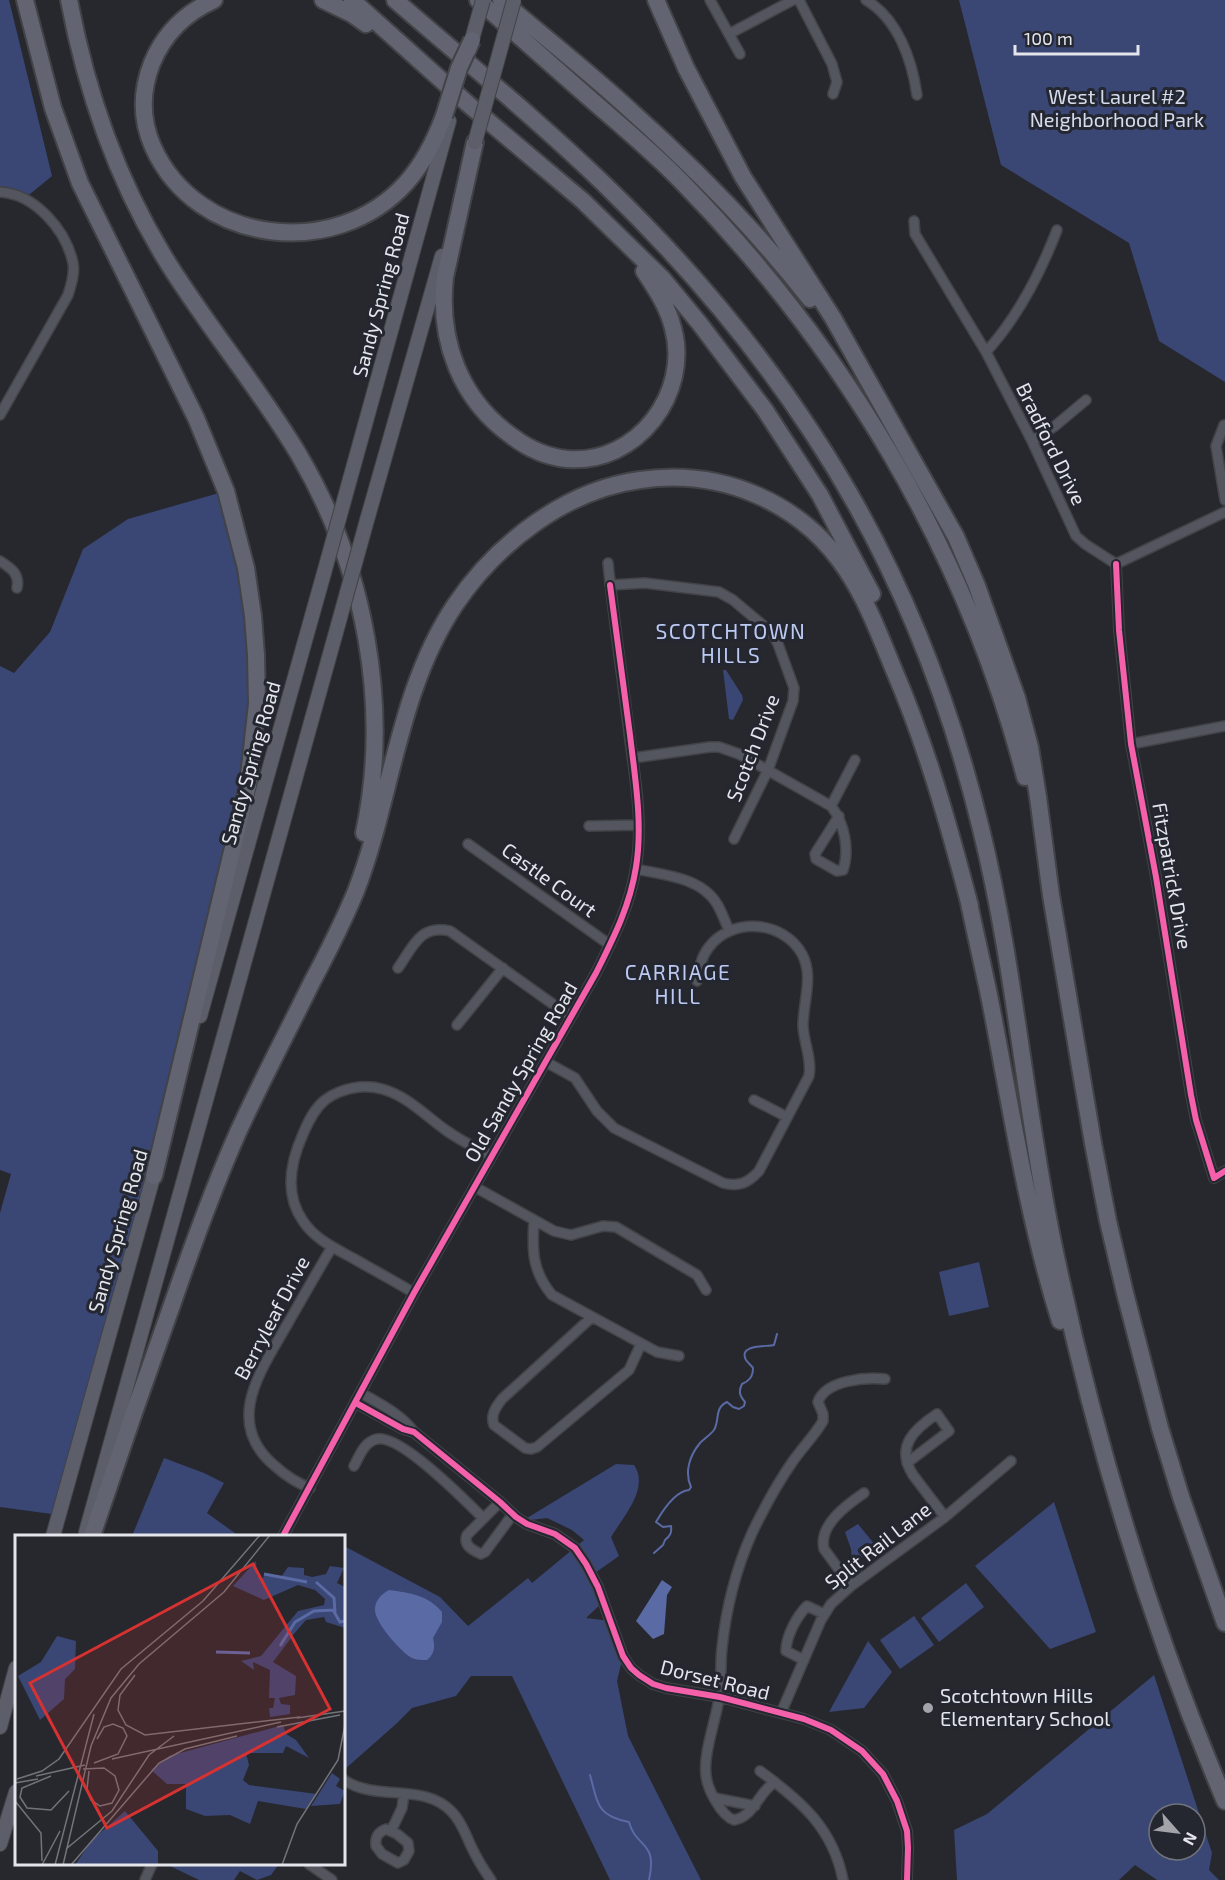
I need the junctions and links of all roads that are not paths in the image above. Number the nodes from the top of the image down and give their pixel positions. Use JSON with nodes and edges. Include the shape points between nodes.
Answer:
{"nodes":[{"id":1,"x":25,"y":0,"type":"edge"},
{"id":2,"x":69,"y":0,"type":"edge"},
{"id":3,"x":214,"y":0,"type":"edge"},
{"id":4,"x":323,"y":0,"type":"edge"},
{"id":5,"x":352,"y":0,"type":"edge"},
{"id":6,"x":395,"y":0,"type":"edge"},
{"id":7,"x":478,"y":0,"type":"edge"},
{"id":8,"x":483,"y":0,"type":"edge"},
{"id":9,"x":501,"y":0,"type":"edge"},
{"id":10,"x":514,"y":0,"type":"edge"},
{"id":11,"x":656,"y":0,"type":"edge"},
{"id":12,"x":710,"y":0,"type":"edge"},
{"id":13,"x":793,"y":0,"type":"edge"},
{"id":14,"x":799,"y":0,"type":"edge"},
{"id":15,"x":866,"y":0,"type":"edge"},
{"id":16,"x":879,"y":3,"type":"edge"},
{"id":17,"x":729,"y":34,"type":"junction"},
{"id":18,"x":472,"y":40,"type":"joint"},
{"id":19,"x":740,"y":54,"type":"dead end"},
{"id":20,"x":833,"y":94,"type":"dead end"},
{"id":21,"x":917,"y":95,"type":"dead end"},
{"id":22,"x":468,"y":104,"type":"junction"},
{"id":23,"x":446,"y":118,"type":"junction"},
{"id":24,"x":475,"y":142,"type":"junction"},
{"id":25,"x":529,"y":156,"type":"junction"},
{"id":26,"x":0,"y":192,"type":"edge"},
{"id":27,"x":914,"y":221,"type":"dead end"},
{"id":28,"x":1057,"y":230,"type":"dead end"},
{"id":29,"x":986,"y":352,"type":"junction"},
{"id":30,"x":1086,"y":400,"type":"dead end"},
{"id":31,"x":0,"y":415,"type":"edge"},
{"id":32,"x":894,"y":425,"type":"junction"},
{"id":33,"x":1224,"y":425,"type":"edge"},
{"id":34,"x":1032,"y":441,"type":"junction"},
{"id":35,"x":1225,"y":500,"type":"edge"},
{"id":36,"x":1225,"y":512,"type":"edge"},
{"id":37,"x":0,"y":561,"type":"edge"},
{"id":38,"x":608,"y":563,"type":"dead end"},
{"id":39,"x":1116,"y":564,"type":"junction"},
{"id":40,"x":610,"y":585,"type":"junction"},
{"id":41,"x":17,"y":588,"type":"dead end"},
{"id":42,"x":1225,"y":726,"type":"edge"},
{"id":43,"x":1131,"y":744,"type":"junction"},
{"id":44,"x":633,"y":758,"type":"junction"},
{"id":45,"x":855,"y":760,"type":"dead end"},
{"id":46,"x":768,"y":770,"type":"junction"},
{"id":47,"x":831,"y":806,"type":"junction"},
{"id":48,"x":838,"y":816,"type":"junction"},
{"id":49,"x":639,"y":825,"type":"junction"},
{"id":50,"x":589,"y":826,"type":"dead end"},
{"id":51,"x":734,"y":839,"type":"dead end"},
{"id":52,"x":468,"y":844,"type":"dead end"},
{"id":53,"x":636,"y":869,"type":"junction"},
{"id":54,"x":1051,"y":895,"type":"junction"},
{"id":55,"x":970,"y":906,"type":"junction"},
{"id":56,"x":729,"y":930,"type":"junction"},
{"id":57,"x":610,"y":945,"type":"junction"},
{"id":58,"x":326,"y":954,"type":"junction"},
{"id":59,"x":398,"y":968,"type":"dead end"},
{"id":60,"x":503,"y":968,"type":"junction"},
{"id":61,"x":697,"y":981,"type":"dead end"},
{"id":62,"x":571,"y":1017,"type":"junction"},
{"id":63,"x":457,"y":1025,"type":"dead end"},
{"id":64,"x":546,"y":1062,"type":"junction"},
{"id":65,"x":754,"y":1101,"type":"dead end"},
{"id":66,"x":787,"y":1117,"type":"junction"},
{"id":67,"x":491,"y":1156,"type":"junction"},
{"id":68,"x":1225,"y":1172,"type":"edge"},
{"id":69,"x":154,"y":1176,"type":"junction"},
{"id":70,"x":475,"y":1187,"type":"junction"},
{"id":71,"x":534,"y":1220,"type":"junction"},
{"id":72,"x":332,"y":1247,"type":"junction"},
{"id":73,"x":706,"y":1290,"type":"dead end"},
{"id":74,"x":414,"y":1293,"type":"junction"},
{"id":75,"x":592,"y":1317,"type":"junction"},
{"id":76,"x":641,"y":1344,"type":"junction"},
{"id":77,"x":679,"y":1356,"type":"dead end"},
{"id":78,"x":885,"y":1379,"type":"dead end"},
{"id":79,"x":361,"y":1393,"type":"junction"},
{"id":80,"x":356,"y":1403,"type":"junction"},
{"id":81,"x":1097,"y":1431,"type":"junction"},
{"id":82,"x":414,"y":1432,"type":"junction"},
{"id":83,"x":405,"y":1449,"type":"junction"},
{"id":84,"x":1011,"y":1461,"type":"dead end"},
{"id":85,"x":907,"y":1463,"type":"junction"},
{"id":86,"x":354,"y":1466,"type":"dead end"},
{"id":87,"x":310,"y":1488,"type":"junction"},
{"id":88,"x":864,"y":1493,"type":"dead end"},
{"id":89,"x":500,"y":1502,"type":"junction"},
{"id":90,"x":513,"y":1514,"type":"junction"},
{"id":91,"x":945,"y":1517,"type":"junction"},
{"id":92,"x":483,"y":1518,"type":"junction"},
{"id":93,"x":53,"y":1535,"type":"edge"},
{"id":94,"x":85,"y":1535,"type":"edge"},
{"id":95,"x":92,"y":1535,"type":"edge"},
{"id":96,"x":284,"y":1535,"type":"edge"},
{"id":97,"x":851,"y":1586,"type":"junction"},
{"id":98,"x":824,"y":1614,"type":"junction"},
{"id":99,"x":1225,"y":1623,"type":"edge"},
{"id":100,"x":804,"y":1660,"type":"junction"},
{"id":101,"x":15,"y":1672,"type":"edge"},
{"id":102,"x":720,"y":1697,"type":"junction"},
{"id":103,"x":781,"y":1713,"type":"junction"},
{"id":104,"x":0,"y":1727,"type":"edge"},
{"id":105,"x":760,"y":1771,"type":"dead end"},
{"id":106,"x":345,"y":1780,"type":"edge"},
{"id":107,"x":775,"y":1782,"type":"junction"},
{"id":108,"x":404,"y":1794,"type":"junction"},
{"id":109,"x":15,"y":1795,"type":"edge"},
{"id":110,"x":715,"y":1798,"type":"junction"},
{"id":111,"x":1225,"y":1801,"type":"edge"},
{"id":112,"x":755,"y":1806,"type":"junction"},
{"id":113,"x":391,"y":1831,"type":"dead end"},
{"id":114,"x":1,"y":1843,"type":"edge"},
{"id":115,"x":151,"y":1865,"type":"edge"},
{"id":116,"x":312,"y":1865,"type":"edge"},
{"id":117,"x":145,"y":1880,"type":"edge"},
{"id":118,"x":332,"y":1880,"type":"edge"},
{"id":119,"x":491,"y":1880,"type":"edge"},
{"id":120,"x":843,"y":1880,"type":"edge"},
{"id":121,"x":908,"y":1880,"type":"edge"}],
"edges":[{"from":1,"to":69,"type":"highway","via":[[53,108],[80,183],[196,418],[226,491],[246,568],[253,616],[257,704],[248,785]]},
{"from":2,"to":58,"type":"highway","via":[[90,91],[140,214],[164,256],[299,456],[336,531],[357,592],[371,672],[373,768],[359,860]]},
{"from":3,"to":23,"type":"highway","via":[[185,17],[157,50],[148,74],[144,119],[159,160],[172,179],[198,203],[227,220],[246,228],[292,233],[339,225],[365,214],[405,184]]},
{"from":4,"to":22,"type":"highway","via":[[379,33]]},
{"from":5,"to":22,"type":"highway"},
{"from":6,"to":81,"type":"highway","via":[[599,179],[679,260],[755,351],[816,437],[888,566],[952,722],[982,832],[1050,1227]]},
{"from":7,"to":54,"type":"highway","via":[[634,136],[709,210],[792,307],[860,402],[938,542],[984,650],[1021,760]]},
{"from":8,"to":18,"type":"main road","bridge":true},
{"from":9,"to":32,"type":"highway","via":[[629,109],[727,202],[822,315]]},
{"from":10,"to":24,"type":"main road","bridge":true},
{"from":11,"to":32,"type":"highway","via":[[686,68],[743,177],[833,318]]},
{"from":12,"to":17,"type":"street"},
{"from":13,"to":17,"type":"street"},
{"from":14,"to":20,"type":"street","via":[[832,64],[837,82]]},
{"from":15,"to":16,"type":"street"},
{"from":16,"to":21,"type":"street","via":[[897,32],[914,73]]},
{"from":17,"to":19,"type":"street"},
{"from":18,"to":23,"type":"highway","bridge":true,"via":[[459,68]]},
{"from":22,"to":25,"type":"highway"},
{"from":23,"to":69,"type":"main road","name":"Sandy Spring Road","bridge":true,"via":[[350,479]]},
{"from":24,"to":25,"type":"highway","via":[[443,296],[446,332],[457,369],[481,408],[503,431],[534,450],[568,459],[602,455],[634,440],[666,402],[676,369],[674,329],[656,288],[642,268]]},
{"from":24,"to":94,"type":"main road","bridge":true},
{"from":25,"to":55,"type":"highway","via":[[583,201],[663,279],[765,410],[820,495],[864,578],[909,682],[944,787]]},
{"from":26,"to":31,"type":"street","via":[[12,193],[38,208],[61,233],[73,264],[68,296]]},
{"from":27,"to":29,"type":"street","name":"Bradford Drive","via":[[918,240]]},
{"from":28,"to":29,"type":"street","via":[[1031,289]]},
{"from":29,"to":34,"type":"street","name":"Bradford Drive"},
{"from":30,"to":34,"type":"street"},
{"from":32,"to":54,"type":"highway","via":[[956,537],[1017,698],[1030,747]]},
{"from":33,"to":35,"type":"street","via":[[1216,446]]},
{"from":34,"to":39,"type":"street","name":"Bradford Drive","via":[[1076,536]]},
{"from":36,"to":39,"type":"street"},
{"from":37,"to":41,"type":"street","via":[[16,574]]},
{"from":38,"to":40,"type":"street","name":"Old Sandy Spring Road"},
{"from":39,"to":43,"type":"street","name":"Fitzpatrick Drive"},
{"from":40,"to":44,"type":"street","name":"Old Sandy Spring Road"},
{"from":40,"to":46,"type":"street","name":"Scotch Drive","via":[[645,583],[719,592],[774,636],[794,692]]},
{"from":42,"to":43,"type":"street"},
{"from":43,"to":68,"type":"street","name":"Fitzpatrick Drive","via":[[1194,1112],[1214,1178]]},
{"from":44,"to":46,"type":"street","via":[[719,747]]},
{"from":44,"to":49,"type":"street","name":"Old Sandy Spring Road"},
{"from":45,"to":47,"type":"street"},
{"from":46,"to":47,"type":"street"},
{"from":46,"to":51,"type":"street","name":"Scotch Drive"},
{"from":47,"to":48,"type":"street"},
{"from":48,"to":48,"type":"street","via":[[845,853],[843,870],[837,871],[816,859],[815,854]]},
{"from":49,"to":50,"type":"street"},
{"from":49,"to":53,"type":"street","name":"Old Sandy Spring Road"},
{"from":52,"to":57,"type":"street","name":"Castle Court"},
{"from":53,"to":56,"type":"street","via":[[698,886],[717,903]]},
{"from":53,"to":57,"type":"street","name":"Old Sandy Spring Road","via":[[626,909]]},
{"from":54,"to":99,"type":"highway","via":[[1093,1143],[1125,1293],[1181,1497]]},
{"from":55,"to":58,"type":"highway","via":[[921,734],[861,595],[833,551],[798,519],[760,496],[699,478],[653,478],[611,486],[554,512],[497,555],[453,608],[420,673],[366,863]]},
{"from":55,"to":81,"type":"highway","via":[[1036,1228],[1054,1300]]},
{"from":56,"to":61,"type":"street","via":[[704,953]]},
{"from":56,"to":66,"type":"street","via":[[752,925],[773,929],[796,946],[805,960],[808,988],[803,1026],[810,1069]]},
{"from":57,"to":62,"type":"street","name":"Old Sandy Spring Road"},
{"from":58,"to":95,"type":"highway","via":[[215,1188]]},
{"from":59,"to":60,"type":"street","via":[[420,936],[443,929]]},
{"from":60,"to":62,"type":"street"},
{"from":60,"to":63,"type":"street"},
{"from":62,"to":64,"type":"street","name":"Old Sandy Spring Road"},
{"from":64,"to":66,"type":"street","via":[[575,1078],[614,1128],[730,1184],[742,1184],[759,1171]]},
{"from":64,"to":67,"type":"street","name":"Old Sandy Spring Road"},
{"from":65,"to":66,"type":"street"},
{"from":67,"to":70,"type":"street","name":"Old Sandy Spring Road"},
{"from":67,"to":72,"type":"street","via":[[387,1091],[357,1088],[327,1099],[313,1115],[298,1145],[290,1184],[303,1222]]},
{"from":69,"to":93,"type":"main road","name":"Sandy Spring Road"},
{"from":70,"to":71,"type":"street"},
{"from":70,"to":74,"type":"street","name":"Old Sandy Spring Road"},
{"from":71,"to":73,"type":"street","via":[[571,1235],[603,1226],[616,1227],[697,1275]]},
{"from":71,"to":75,"type":"street","via":[[536,1269],[542,1284],[552,1296]]},
{"from":72,"to":74,"type":"street"},
{"from":72,"to":87,"type":"street","name":"Berryleaf Drive","via":[[262,1369],[249,1409],[257,1448],[281,1472]]},
{"from":74,"to":79,"type":"street","name":"Old Sandy Spring Road"},
{"from":75,"to":76,"type":"street"},
{"from":75,"to":76,"type":"street","via":[[502,1399],[494,1412],[494,1425],[525,1448],[537,1447],[629,1370]]},
{"from":76,"to":77,"type":"street"},
{"from":78,"to":102,"type":"street","name":"Dorset Road","via":[[841,1383],[819,1398],[822,1424],[780,1481],[740,1564],[724,1635]]},
{"from":79,"to":80,"type":"street","name":"Old Sandy Spring Road"},
{"from":79,"to":82,"type":"street"},
{"from":80,"to":82,"type":"street","name":"Dorset Road"},
{"from":80,"to":87,"type":"street","name":"Old Sandy Spring Road"},
{"from":81,"to":111,"type":"highway","via":[[1149,1603]]},
{"from":82,"to":83,"type":"street"},
{"from":82,"to":89,"type":"street","name":"Dorset Road"},
{"from":83,"to":86,"type":"street","via":[[378,1439],[364,1448]]},
{"from":83,"to":92,"type":"street"},
{"from":84,"to":91,"type":"street","name":"Split Rail Lane"},
{"from":85,"to":85,"type":"street","via":[[949,1431],[937,1414],[912,1435],[907,1445]]},
{"from":85,"to":91,"type":"street"},
{"from":87,"to":96,"type":"street","name":"Old Sandy Spring Road"},
{"from":88,"to":97,"type":"street","via":[[843,1508],[823,1541],[824,1549]]},
{"from":89,"to":90,"type":"street","name":"Dorset Road"},
{"from":89,"to":92,"type":"street"},
{"from":90,"to":92,"type":"street","via":[[481,1554],[465,1540]]},
{"from":90,"to":102,"type":"street","name":"Dorset Road","via":[[575,1548],[601,1594],[623,1656],[635,1672],[659,1686]]},
{"from":91,"to":97,"type":"street","name":"Split Rail Lane"},
{"from":97,"to":98,"type":"street","name":"Split Rail Lane"},
{"from":98,"to":100,"type":"street","name":"Split Rail Lane"},
{"from":98,"to":100,"type":"street","via":[[807,1606],[786,1643],[786,1651]]},
{"from":100,"to":103,"type":"street","name":"Split Rail Lane"},
{"from":101,"to":104,"type":"main road"},
{"from":102,"to":103,"type":"street","name":"Dorset Road"},
{"from":102,"to":110,"type":"street","via":[[705,1769]]},
{"from":103,"to":121,"type":"street","name":"Dorset Road","via":[[840,1736],[862,1751],[883,1774],[907,1831]]},
{"from":105,"to":107,"type":"street"},
{"from":106,"to":108,"type":"street","via":[[363,1789]]},
{"from":107,"to":112,"type":"street","via":[[766,1788]]},
{"from":107,"to":120,"type":"street","via":[[799,1800],[821,1827],[835,1852]]},
{"from":108,"to":113,"type":"street","via":[[400,1815]]},
{"from":108,"to":119,"type":"street","via":[[436,1800],[453,1812]]},
{"from":109,"to":114,"type":"main road"},
{"from":110,"to":112,"type":"street"},
{"from":110,"to":112,"type":"street","via":[[727,1817],[734,1820]]},
{"from":115,"to":117,"type":"street"},
{"from":116,"to":118,"type":"street"}]}
